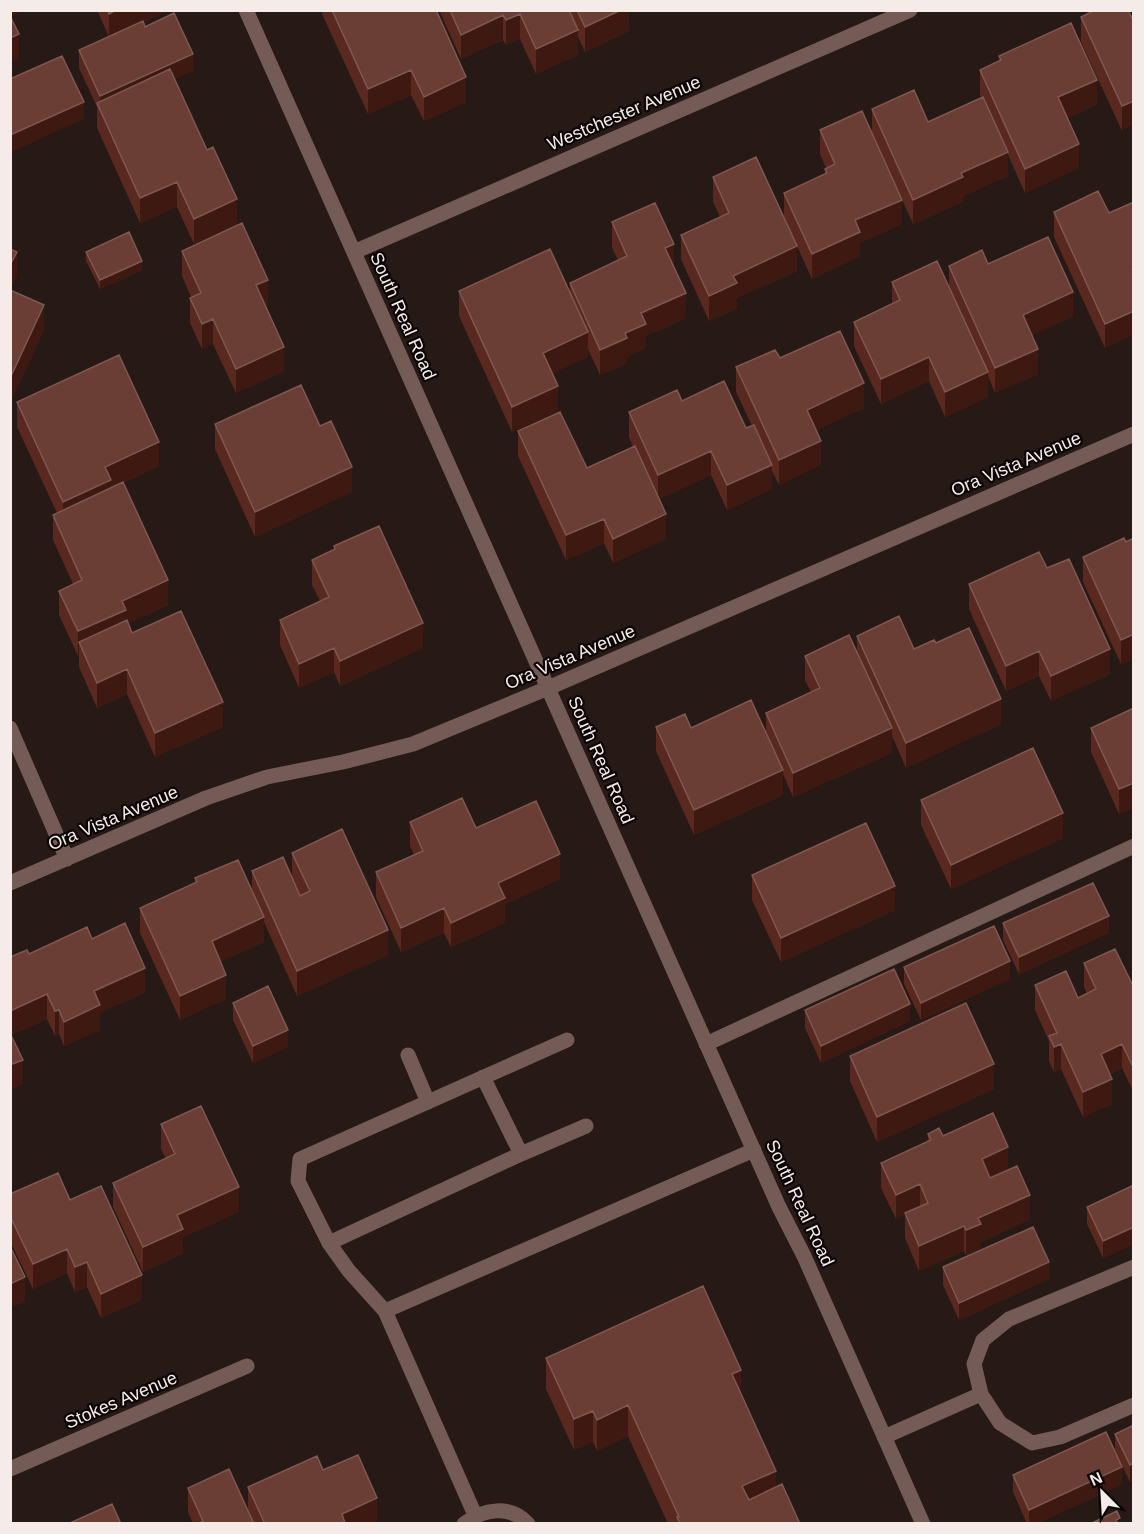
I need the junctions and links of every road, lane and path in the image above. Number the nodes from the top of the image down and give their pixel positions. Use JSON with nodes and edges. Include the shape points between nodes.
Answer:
{"nodes":[{"id":1,"x":246,"y":10,"type":"edge"},
{"id":2,"x":910,"y":10,"type":"edge"},
{"id":3,"x":354,"y":252,"type":"junction"},
{"id":4,"x":1134,"y":434,"type":"edge"},
{"id":5,"x":548,"y":688,"type":"junction"},
{"id":6,"x":10,"y":728,"type":"edge"},
{"id":7,"x":1134,"y":846,"type":"edge"},
{"id":8,"x":67,"y":859,"type":"junction"},
{"id":9,"x":10,"y":883,"type":"edge"},
{"id":10,"x":567,"y":1040,"type":"dead end"},
{"id":11,"x":706,"y":1044,"type":"junction"},
{"id":12,"x":408,"y":1055,"type":"dead end"},
{"id":13,"x":483,"y":1077,"type":"junction"},
{"id":14,"x":428,"y":1102,"type":"junction"},
{"id":15,"x":586,"y":1126,"type":"dead end"},
{"id":16,"x":754,"y":1150,"type":"junction"},
{"id":17,"x":521,"y":1154,"type":"junction"},
{"id":18,"x":328,"y":1243,"type":"junction"},
{"id":19,"x":1134,"y":1267,"type":"edge"},
{"id":20,"x":385,"y":1311,"type":"junction"},
{"id":21,"x":247,"y":1366,"type":"dead end"},
{"id":22,"x":981,"y":1395,"type":"junction"},
{"id":23,"x":1134,"y":1405,"type":"edge"},
{"id":24,"x":884,"y":1437,"type":"junction"},
{"id":25,"x":10,"y":1469,"type":"edge"},
{"id":26,"x":470,"y":1519,"type":"edge"},
{"id":27,"x":528,"y":1524,"type":"edge"},
{"id":28,"x":923,"y":1524,"type":"edge"}],
"edges":[{"from":1,"to":3,"type":"street","name":"South Real Road"},
{"from":2,"to":3,"type":"street","name":"Westchester Avenue"},
{"from":3,"to":5,"type":"street","name":"South Real Road"},
{"from":4,"to":5,"type":"street","name":"Ora Vista Avenue"},
{"from":5,"to":8,"type":"street","name":"Ora Vista Avenue","via":[[413,744],[267,777],[226,791]]},
{"from":5,"to":11,"type":"street","name":"South Real Road"},
{"from":6,"to":8,"type":"street"},
{"from":7,"to":11,"type":"street"},
{"from":8,"to":9,"type":"street","name":"Ora Vista Avenue"},
{"from":10,"to":13,"type":"street"},
{"from":11,"to":16,"type":"street","name":"South Real Road"},
{"from":12,"to":14,"type":"street"},
{"from":13,"to":14,"type":"street"},
{"from":13,"to":17,"type":"street"},
{"from":14,"to":18,"type":"street","via":[[300,1159],[298,1181]]},
{"from":15,"to":17,"type":"street"},
{"from":16,"to":20,"type":"street"},
{"from":16,"to":24,"type":"street","name":"South Real Road"},
{"from":17,"to":18,"type":"street"},
{"from":18,"to":20,"type":"street"},
{"from":19,"to":22,"type":"street","via":[[1009,1319],[983,1340],[974,1364]]},
{"from":20,"to":26,"type":"street"},
{"from":21,"to":25,"type":"street","name":"Stokes Avenue"},
{"from":22,"to":23,"type":"street","via":[[1000,1423],[1032,1443],[1060,1437]]},
{"from":22,"to":24,"type":"street"},
{"from":24,"to":28,"type":"street","name":"South Real Road"},
{"from":26,"to":27,"type":"street","via":[[492,1510],[510,1512]]}]}
